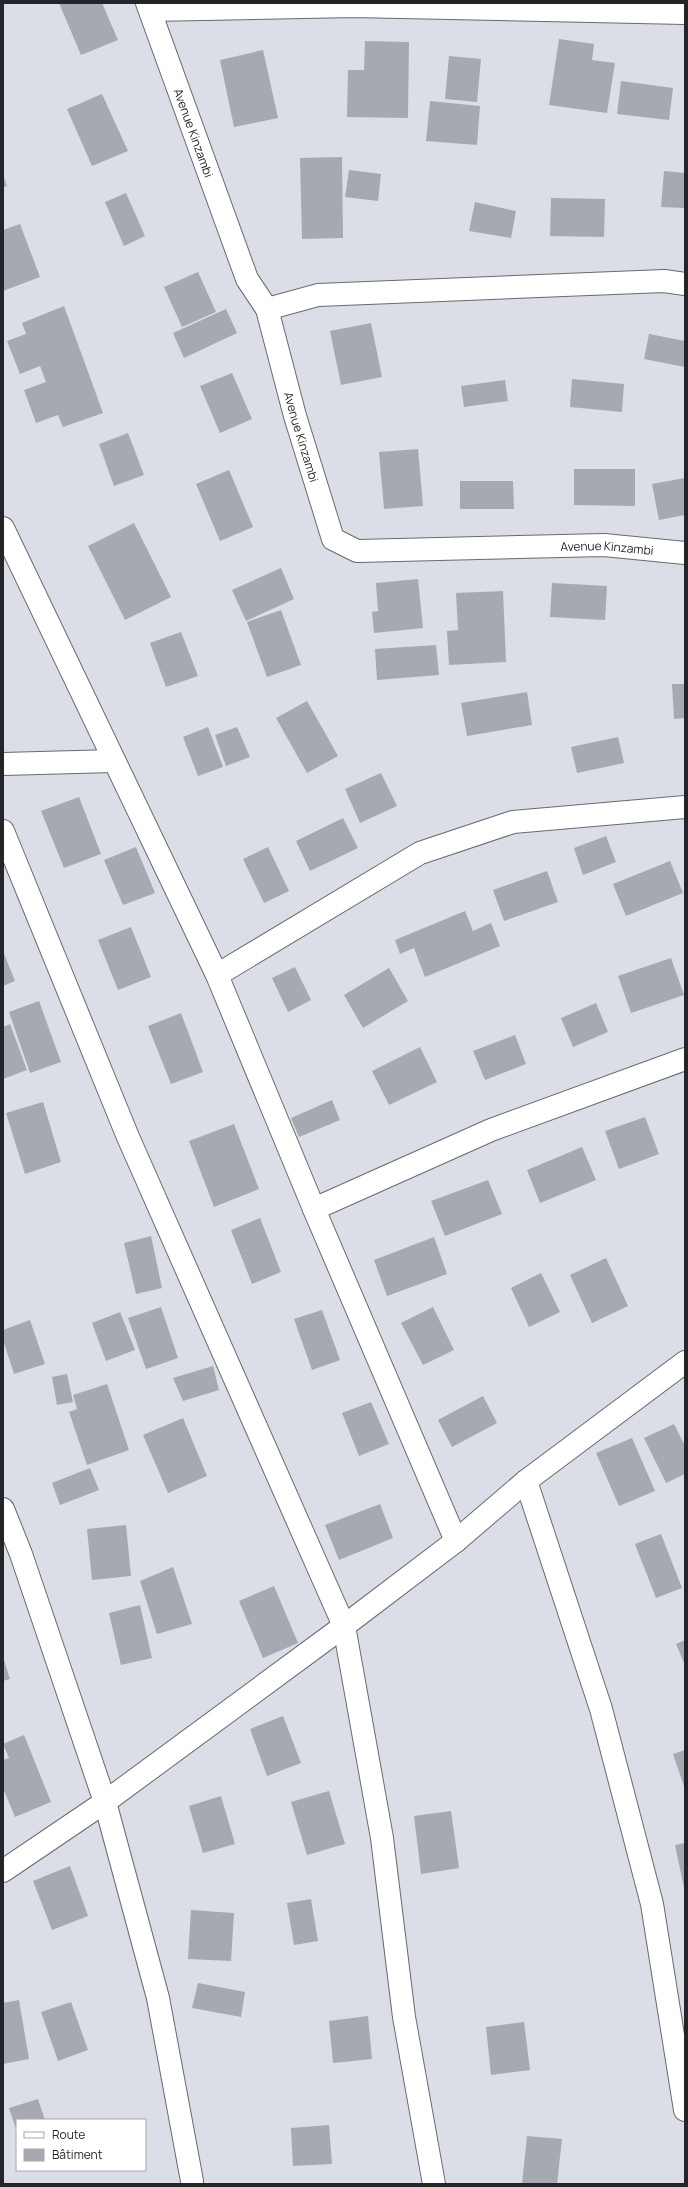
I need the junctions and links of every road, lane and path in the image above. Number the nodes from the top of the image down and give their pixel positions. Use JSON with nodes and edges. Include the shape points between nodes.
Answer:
{"nodes":[{"id":1,"x":148,"y":6,"type":"edge"},
{"id":2,"x":685,"y":13,"type":"edge"},
{"id":3,"x":685,"y":284,"type":"edge"},
{"id":4,"x":267,"y":309,"type":"junction"},
{"id":5,"x":3,"y":528,"type":"edge"},
{"id":6,"x":685,"y":553,"type":"edge"},
{"id":7,"x":114,"y":761,"type":"junction"},
{"id":8,"x":3,"y":764,"type":"edge"},
{"id":9,"x":685,"y":808,"type":"edge"},
{"id":10,"x":3,"y":831,"type":"edge"},
{"id":11,"x":217,"y":975,"type":"junction"},
{"id":12,"x":685,"y":1059,"type":"edge"},
{"id":13,"x":314,"y":1209,"type":"junction"},
{"id":14,"x":685,"y":1362,"type":"edge"},
{"id":15,"x":526,"y":1481,"type":"junction"},
{"id":16,"x":3,"y":1509,"type":"edge"},
{"id":17,"x":456,"y":1541,"type":"junction"},
{"id":18,"x":344,"y":1626,"type":"junction"},
{"id":19,"x":105,"y":1802,"type":"junction"},
{"id":20,"x":3,"y":1871,"type":"edge"},
{"id":21,"x":685,"y":2110,"type":"edge"},
{"id":22,"x":192,"y":2181,"type":"dead end"},
{"id":23,"x":434,"y":2184,"type":"edge"}],
"edges":[{"from":1,"to":2,"type":"street","via":[[353,6]]},
{"from":1,"to":4,"type":"street","name":"Avenue Kinzambi","via":[[247,280]]},
{"from":3,"to":4,"type":"street","via":[[664,281],[318,295]]},
{"from":4,"to":6,"type":"street","name":"Avenue Kinzambi","via":[[295,416],[333,539],[357,551],[604,545]]},
{"from":5,"to":7,"type":"street"},
{"from":7,"to":8,"type":"street"},
{"from":7,"to":11,"type":"street"},
{"from":9,"to":11,"type":"street","via":[[513,822],[420,853]]},
{"from":10,"to":18,"type":"street","via":[[128,1137]]},
{"from":11,"to":13,"type":"street"},
{"from":12,"to":13,"type":"street","via":[[491,1130]]},
{"from":13,"to":17,"type":"street"},
{"from":14,"to":15,"type":"street"},
{"from":15,"to":17,"type":"street"},
{"from":15,"to":21,"type":"street","via":[[601,1709],[652,1904]]},
{"from":16,"to":19,"type":"street","via":[[21,1554]]},
{"from":17,"to":18,"type":"street"},
{"from":18,"to":19,"type":"street"},
{"from":18,"to":23,"type":"street","via":[[382,1838],[404,2016]]},
{"from":19,"to":20,"type":"street"},
{"from":19,"to":22,"type":"street","via":[[158,1998]]}]}
